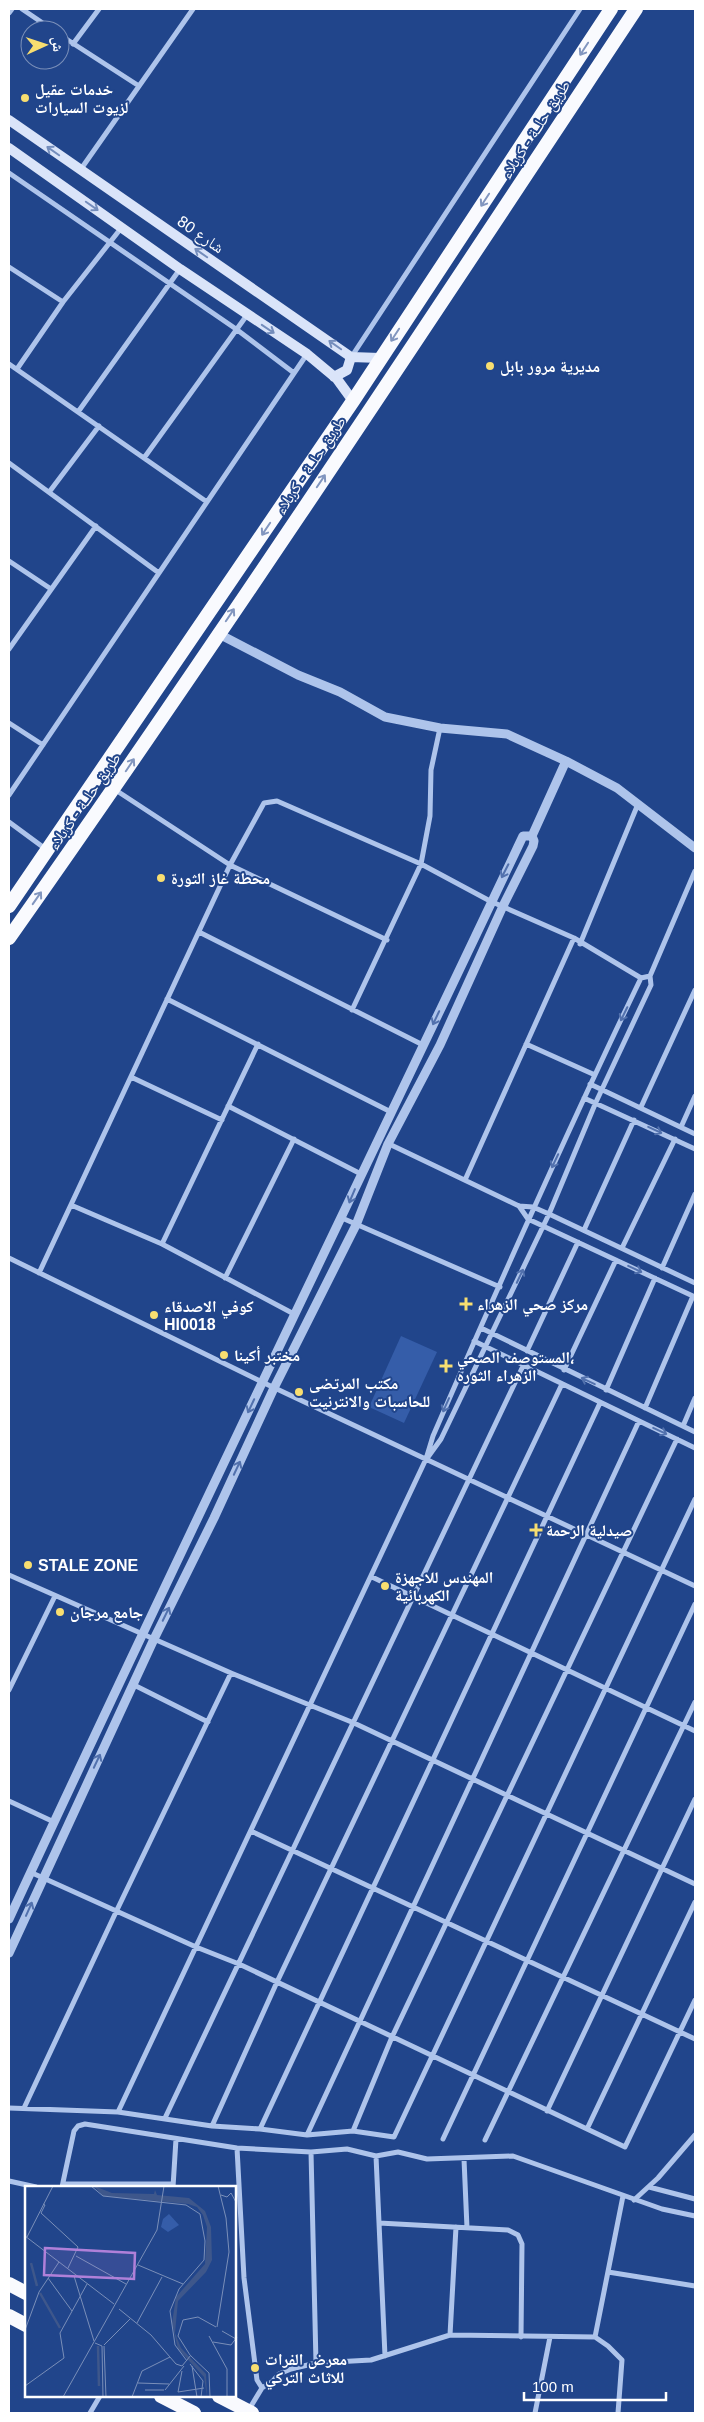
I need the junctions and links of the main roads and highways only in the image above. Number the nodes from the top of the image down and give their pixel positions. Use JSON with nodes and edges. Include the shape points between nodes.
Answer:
{"nodes":[{"id":1,"x":610,"y":9,"type":"edge"},
{"id":2,"x":636,"y":9,"type":"edge"},
{"id":3,"x":9,"y":120,"type":"edge"},
{"id":4,"x":10,"y":151,"type":"edge"},
{"id":5,"x":352,"y":357,"type":"junction"},
{"id":6,"x":380,"y":358,"type":"junction"},
{"id":7,"x":334,"y":377,"type":"junction"},
{"id":8,"x":353,"y":401,"type":"junction"},
{"id":9,"x":9,"y":906,"type":"edge"},
{"id":10,"x":9,"y":938,"type":"edge"},
{"id":11,"x":9,"y":2284,"type":"edge"},
{"id":12,"x":25,"y":2292,"type":"edge"},
{"id":13,"x":9,"y":2316,"type":"edge"},
{"id":14,"x":25,"y":2324,"type":"edge"},
{"id":15,"x":162,"y":2397,"type":"edge"},
{"id":16,"x":220,"y":2397,"type":"edge"},
{"id":17,"x":250,"y":2412,"type":"edge"},
{"id":18,"x":194,"y":2413,"type":"edge"},
{"id":19,"x":224,"y":2413,"type":"edge"}],
"edges":[{"from":1,"to":6,"type":"highway","name":"طريق حلــة - كربلاء","one_way":true},
{"from":10,"to":2,"type":"highway","name":"طريق حلــة - كربلاء","one_way":true,"via":[[114,789]]},
{"from":5,"to":3,"type":"main road","name":"شارع 80","one_way":true},
{"from":4,"to":7,"type":"main road","one_way":true,"via":[[307,354]]},
{"from":5,"to":6,"type":"main road"},
{"from":5,"to":7,"type":"main road","via":[[348,370]]},
{"from":6,"to":8,"type":"highway","name":"طريق حلــة - كربلاء"},
{"from":7,"to":8,"type":"main road"},
{"from":8,"to":9,"type":"highway","name":"طريق حلــة - كربلاء","one_way":true},
{"from":11,"to":12,"type":"highway"},
{"from":13,"to":14,"type":"highway"},
{"from":15,"to":18,"type":"highway","via":[[174,2406]]},
{"from":16,"to":17,"type":"highway"},
{"from":16,"to":19,"type":"highway","via":[[226,2404]]}]}
